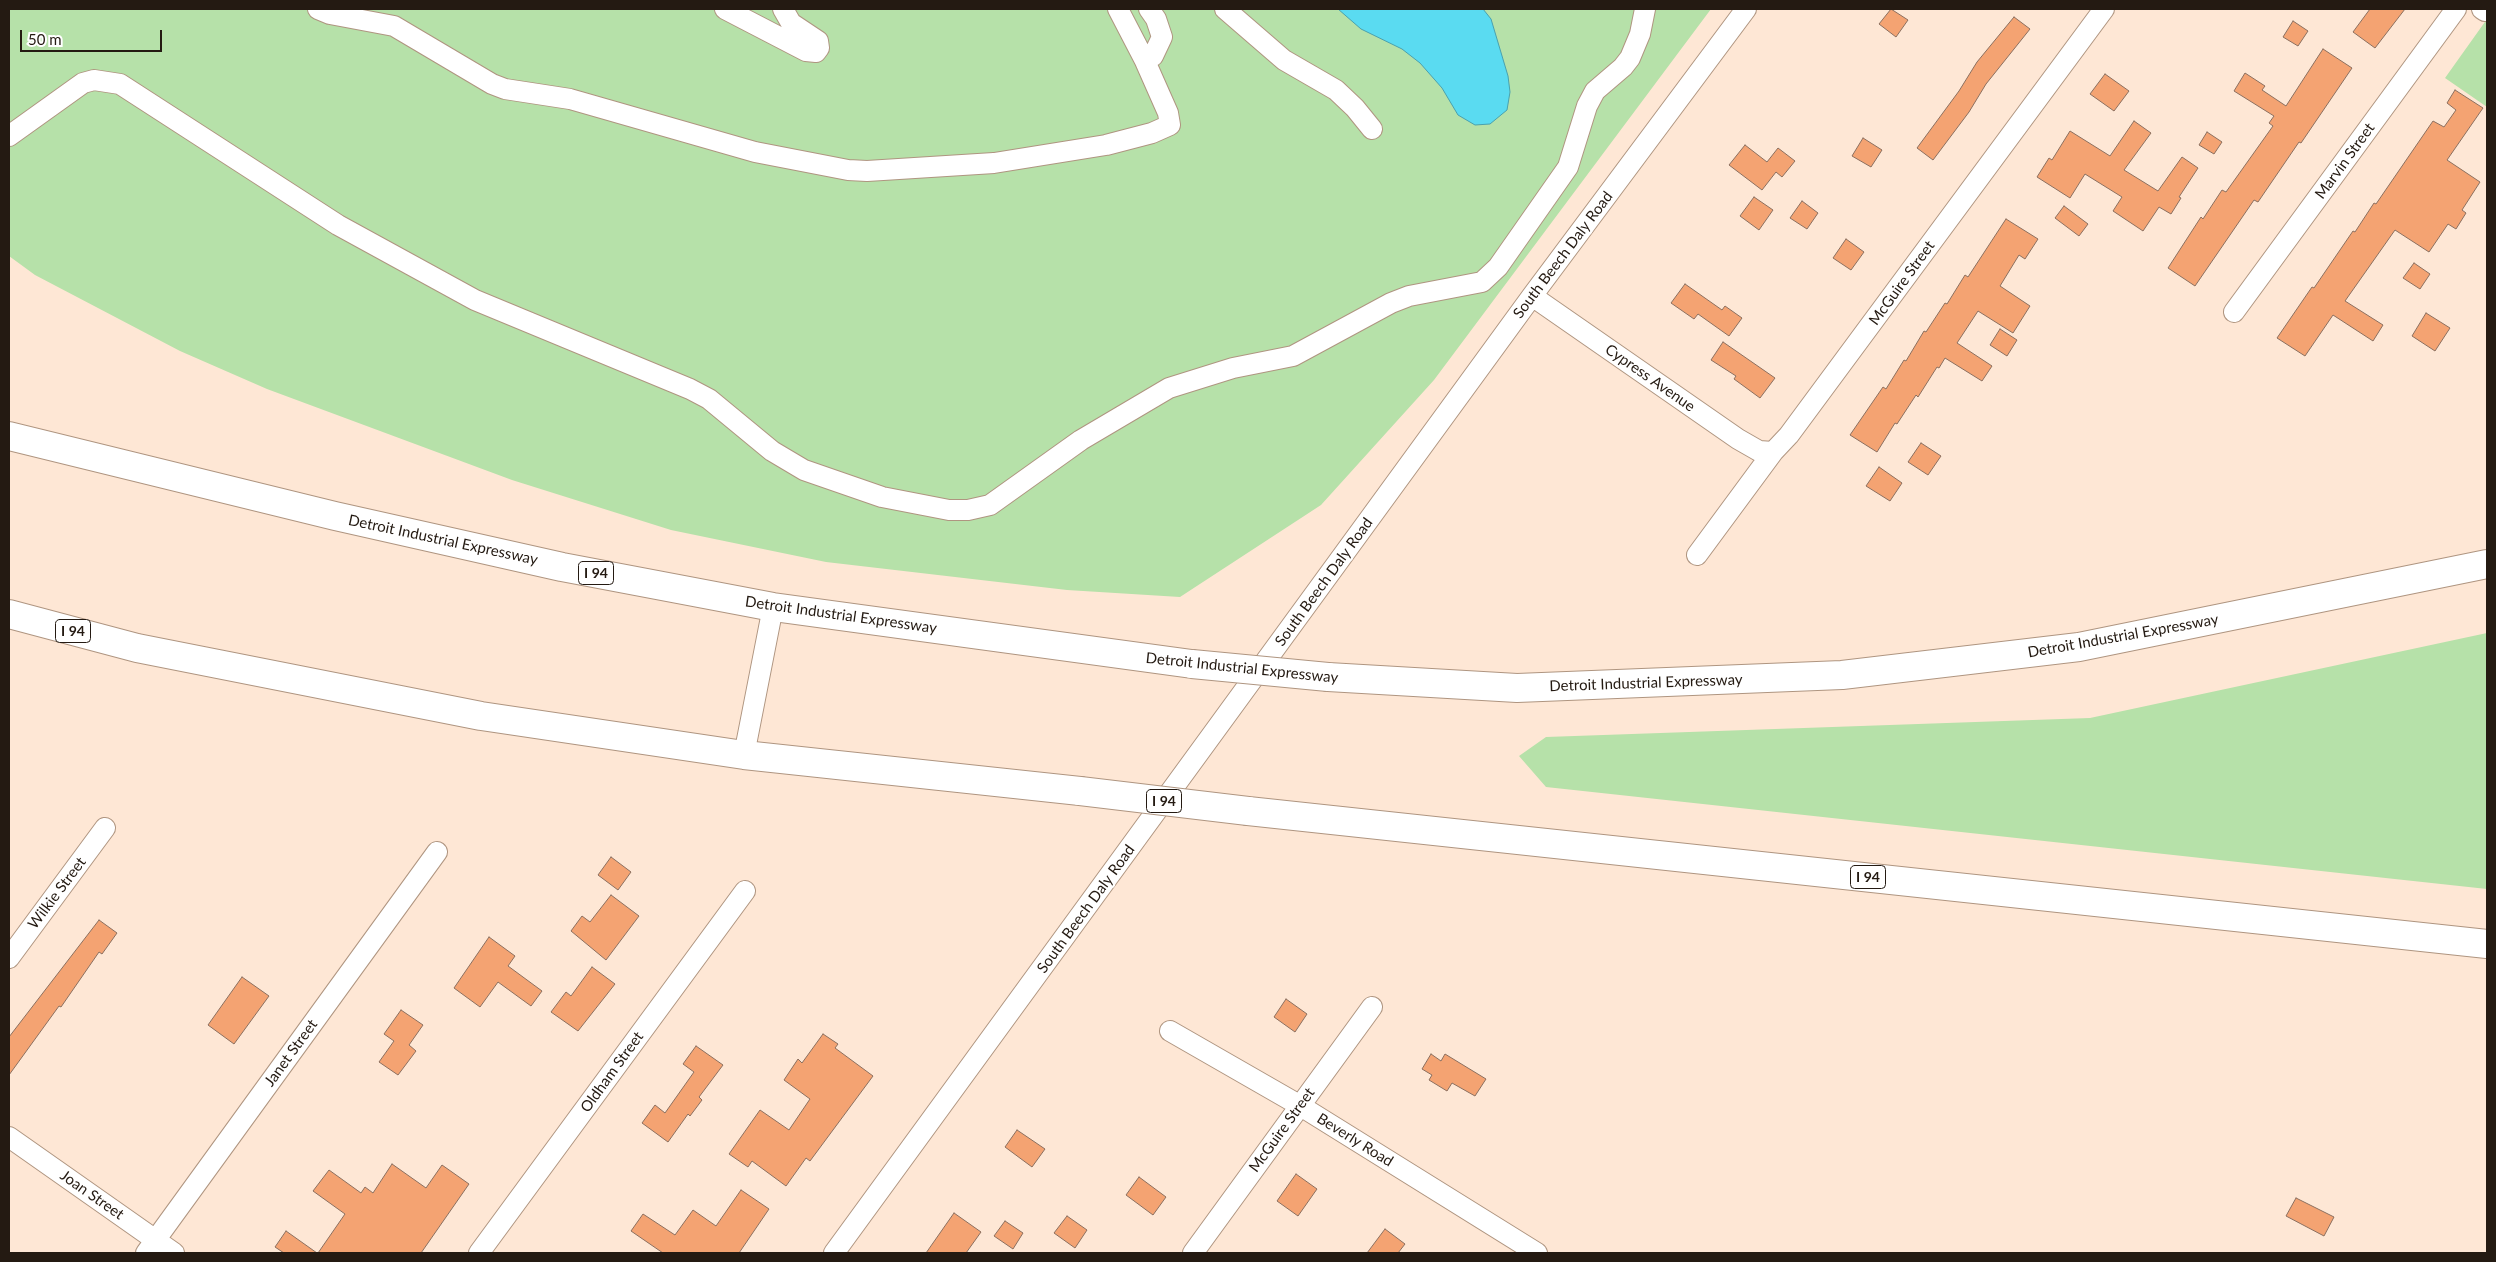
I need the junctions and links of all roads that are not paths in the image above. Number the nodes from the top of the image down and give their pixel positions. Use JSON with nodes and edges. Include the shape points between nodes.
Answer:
{"nodes":[{"id":1,"x":318,"y":9,"type":"edge"},
{"id":2,"x":725,"y":9,"type":"edge"},
{"id":3,"x":783,"y":9,"type":"edge"},
{"id":4,"x":1118,"y":9,"type":"edge"},
{"id":5,"x":1149,"y":9,"type":"edge"},
{"id":6,"x":1225,"y":9,"type":"edge"},
{"id":7,"x":1645,"y":9,"type":"edge"},
{"id":8,"x":1746,"y":9,"type":"edge"},
{"id":9,"x":2104,"y":9,"type":"edge"},
{"id":10,"x":2456,"y":9,"type":"edge"},
{"id":11,"x":1145,"y":61,"type":"junction"},
{"id":12,"x":1372,"y":129,"type":"dead end"},
{"id":13,"x":9,"y":136,"type":"edge"},
{"id":14,"x":1532,"y":296,"type":"junction"},
{"id":15,"x":2234,"y":312,"type":"dead end"},
{"id":16,"x":9,"y":436,"type":"edge"},
{"id":17,"x":1772,"y":452,"type":"junction"},
{"id":18,"x":1697,"y":554,"type":"dead end"},
{"id":19,"x":2487,"y":564,"type":"edge"},
{"id":20,"x":773,"y":607,"type":"junction"},
{"id":21,"x":9,"y":614,"type":"edge"},
{"id":22,"x":744,"y":755,"type":"junction"},
{"id":23,"x":105,"y":828,"type":"dead end"},
{"id":24,"x":437,"y":852,"type":"dead end"},
{"id":25,"x":746,"y":891,"type":"dead end"},
{"id":26,"x":2487,"y":944,"type":"edge"},
{"id":27,"x":9,"y":958,"type":"edge"},
{"id":28,"x":1372,"y":1007,"type":"dead end"},
{"id":29,"x":1170,"y":1031,"type":"dead end"},
{"id":30,"x":1299,"y":1105,"type":"junction"},
{"id":31,"x":9,"y":1137,"type":"edge"},
{"id":32,"x":150,"y":1247,"type":"edge"},
{"id":33,"x":174,"y":1253,"type":"edge"},
{"id":34,"x":479,"y":1253,"type":"edge"},
{"id":35,"x":834,"y":1253,"type":"edge"},
{"id":36,"x":1193,"y":1253,"type":"edge"},
{"id":37,"x":1537,"y":1253,"type":"edge"}],
"edges":[{"from":1,"to":11,"type":"street","via":[[400,29],[505,89],[570,99],[755,152],[858,170],[994,163],[1106,145],[1152,133],[1170,125]]},
{"from":2,"to":3,"type":"street","via":[[806,51],[816,52],[820,48],[818,41],[791,23]]},
{"from":4,"to":11,"type":"street"},
{"from":5,"to":11,"type":"street","via":[[1162,37],[1153,56]]},
{"from":6,"to":12,"type":"street","via":[[1284,60],[1336,90]]},
{"from":7,"to":13,"type":"street","via":[[1640,34],[1630,58],[1595,91],[1587,106],[1568,167],[1498,267],[1482,282],[1409,296],[1293,356],[1223,371],[1169,388],[1080,440],[990,505],[968,510],[949,510],[882,497],[804,470],[784,459],[690,389],[475,300],[338,226],[120,84],[94,80],[84,83]]},
{"from":8,"to":14,"type":"street","name":"South Beech Daly Road"},
{"from":9,"to":17,"type":"street","name":"McGuire Street","via":[[1789,435]]},
{"from":10,"to":15,"type":"street","name":"Marvin Street"},
{"from":14,"to":17,"type":"street","name":"Cypress Avenue","via":[[1738,439],[1759,451]]},
{"from":14,"to":35,"type":"street","name":"South Beech Daly Road"},
{"from":16,"to":20,"type":"highway","name":"Detroit Industrial Expressway","number":"I 94","via":[[345,518],[562,566]]},
{"from":17,"to":18,"type":"street","name":"McGuire Street"},
{"from":19,"to":20,"type":"highway","name":"Detroit Industrial Expressway","number":"I 94","bridge":true,"via":[[2079,647],[1842,675],[1517,688],[1328,677],[1192,664]]},
{"from":20,"to":22,"type":"street"},
{"from":21,"to":22,"type":"highway","number":"I 94","via":[[136,648],[481,716]]},
{"from":22,"to":26,"type":"highway","number":"I 94","bridge":true},
{"from":23,"to":27,"type":"street","name":"Wilkie Street"},
{"from":24,"to":32,"type":"street","name":"Janet Street"},
{"from":25,"to":34,"type":"street","name":"Oldham Street"},
{"from":28,"to":30,"type":"street","name":"McGuire Street"},
{"from":29,"to":30,"type":"street","name":"Beverly Road"},
{"from":30,"to":36,"type":"street","name":"McGuire Street"},
{"from":30,"to":37,"type":"street","name":"Beverly Road"},
{"from":31,"to":32,"type":"street","name":"Joan Street"},
{"from":32,"to":33,"type":"street","name":"Joan Street"}]}
